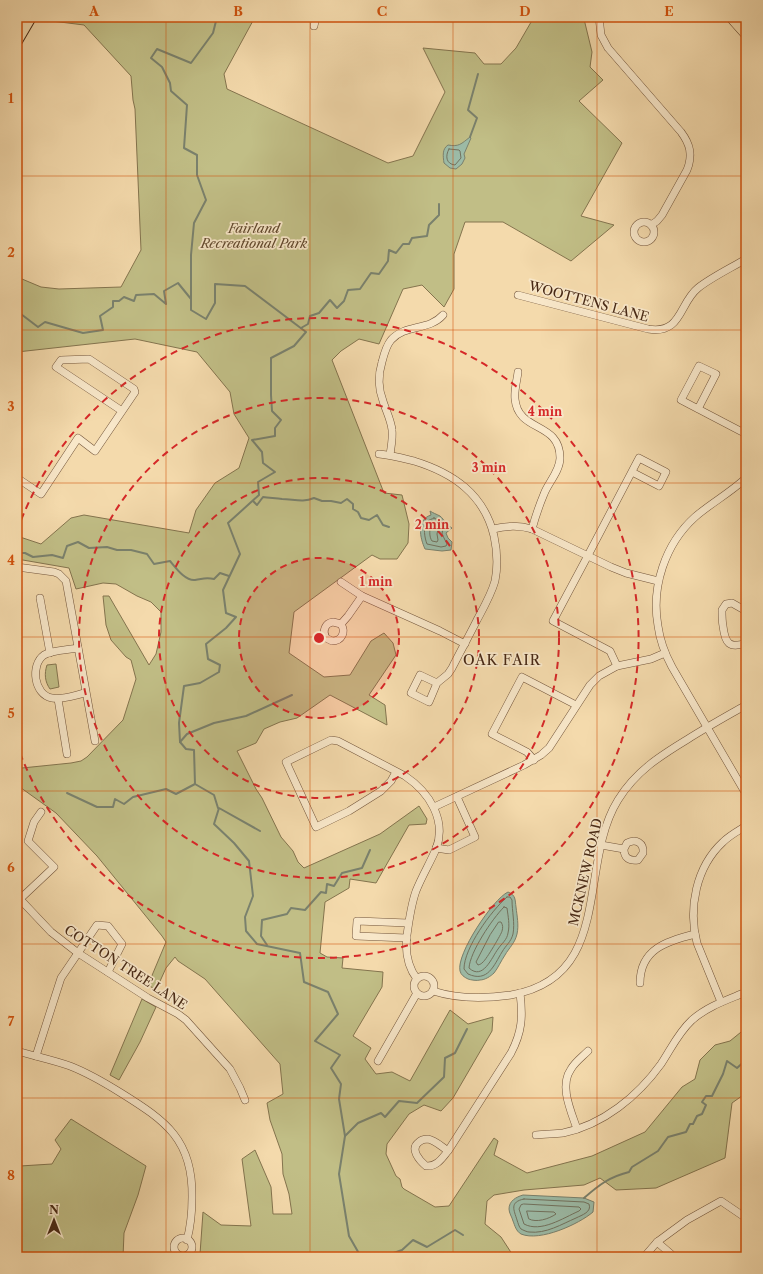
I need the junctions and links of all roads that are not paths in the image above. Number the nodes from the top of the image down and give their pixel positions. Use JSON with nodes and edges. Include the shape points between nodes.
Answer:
{"nodes":[{"id":1,"x":26,"y":17,"type":"edge"},
{"id":2,"x":31,"y":17,"type":"edge"},
{"id":3,"x":316,"y":17,"type":"edge"},
{"id":4,"x":599,"y":17,"type":"edge"},
{"id":5,"x":730,"y":17,"type":"edge"},
{"id":6,"x":314,"y":26,"type":"dead end"},
{"id":7,"x":746,"y":35,"type":"edge"},
{"id":8,"x":17,"y":40,"type":"edge"},
{"id":9,"x":651,"y":225,"type":"dead end"},
{"id":10,"x":746,"y":259,"type":"edge"},
{"id":11,"x":518,"y":295,"type":"dead end"},
{"id":12,"x":443,"y":315,"type":"dead end"},
{"id":13,"x":518,"y":372,"type":"dead end"},
{"id":14,"x":698,"y":408,"type":"junction"},
{"id":15,"x":122,"y":411,"type":"junction"},
{"id":16,"x":746,"y":434,"type":"edge"},
{"id":17,"x":379,"y":454,"type":"dead end"},
{"id":18,"x":390,"y":455,"type":"junction"},
{"id":19,"x":632,"y":472,"type":"junction"},
{"id":20,"x":17,"y":478,"type":"edge"},
{"id":21,"x":746,"y":478,"type":"edge"},
{"id":22,"x":493,"y":529,"type":"junction"},
{"id":23,"x":532,"y":529,"type":"junction"},
{"id":24,"x":587,"y":557,"type":"junction"},
{"id":25,"x":17,"y":567,"type":"edge"},
{"id":26,"x":658,"y":581,"type":"junction"},
{"id":27,"x":341,"y":582,"type":"dead end"},
{"id":28,"x":362,"y":596,"type":"junction"},
{"id":29,"x":40,"y":598,"type":"dead end"},
{"id":30,"x":746,"y":611,"type":"edge"},
{"id":31,"x":341,"y":624,"type":"dead end"},
{"id":32,"x":464,"y":644,"type":"junction"},
{"id":33,"x":746,"y":644,"type":"edge"},
{"id":34,"x":78,"y":648,"type":"junction"},
{"id":35,"x":50,"y":653,"type":"junction"},
{"id":36,"x":665,"y":653,"type":"junction"},
{"id":37,"x":617,"y":666,"type":"junction"},
{"id":38,"x":438,"y":683,"type":"dead end"},
{"id":39,"x":86,"y":693,"type":"junction"},
{"id":40,"x":58,"y":699,"type":"junction"},
{"id":41,"x":746,"y":705,"type":"edge"},
{"id":42,"x":576,"y":706,"type":"junction"},
{"id":43,"x":707,"y":727,"type":"junction"},
{"id":44,"x":95,"y":740,"type":"dead end"},
{"id":45,"x":67,"y":754,"type":"dead end"},
{"id":46,"x":534,"y":760,"type":"junction"},
{"id":47,"x":396,"y":772,"type":"junction"},
{"id":48,"x":746,"y":794,"type":"edge"},
{"id":49,"x":457,"y":797,"type":"junction"},
{"id":50,"x":434,"y":807,"type":"junction"},
{"id":51,"x":41,"y":812,"type":"dead end"},
{"id":52,"x":746,"y":826,"type":"edge"},
{"id":53,"x":601,"y":845,"type":"junction"},
{"id":54,"x":436,"y":848,"type":"junction"},
{"id":55,"x":624,"y":849,"type":"dead end"},
{"id":56,"x":19,"y":898,"type":"edge"},
{"id":57,"x":408,"y":923,"type":"junction"},
{"id":58,"x":695,"y":934,"type":"junction"},
{"id":59,"x":406,"y":938,"type":"junction"},
{"id":60,"x":78,"y":953,"type":"junction"},
{"id":61,"x":108,"y":972,"type":"junction"},
{"id":62,"x":417,"y":979,"type":"junction"},
{"id":63,"x":640,"y":983,"type":"dead end"},
{"id":64,"x":433,"y":990,"type":"junction"},
{"id":65,"x":746,"y":992,"type":"edge"},
{"id":66,"x":417,"y":993,"type":"junction"},
{"id":67,"x":520,"y":993,"type":"junction"},
{"id":68,"x":721,"y":1002,"type":"junction"},
{"id":69,"x":17,"y":1051,"type":"edge"},
{"id":70,"x":588,"y":1051,"type":"dead end"},
{"id":71,"x":36,"y":1056,"type":"junction"},
{"id":72,"x":378,"y":1061,"type":"dead end"},
{"id":73,"x":245,"y":1100,"type":"dead end"},
{"id":74,"x":577,"y":1129,"type":"junction"},
{"id":75,"x":536,"y":1135,"type":"dead end"},
{"id":76,"x":448,"y":1151,"type":"junction"},
{"id":77,"x":746,"y":1218,"type":"edge"},
{"id":78,"x":187,"y":1240,"type":"dead end"},
{"id":79,"x":657,"y":1242,"type":"junction"},
{"id":80,"x":644,"y":1257,"type":"edge"},
{"id":81,"x":668,"y":1257,"type":"edge"}],
"edges":[{"from":1,"to":8,"type":"highway"},
{"from":2,"to":8,"type":"highway"},
{"from":3,"to":6,"type":"street"},
{"from":4,"to":9,"type":"street","via":[[601,35],[608,48],[681,132],[690,148],[690,163],[687,170],[662,215]]},
{"from":5,"to":7,"type":"main road"},
{"from":10,"to":11,"type":"street","name":"WOOTTENS LANE","via":[[699,287],[673,324],[656,331]]},
{"from":12,"to":18,"type":"street","via":[[434,323],[403,331],[387,346],[383,354],[379,382],[392,430]]},
{"from":13,"to":23,"type":"street","via":[[515,393],[517,407],[526,420],[554,438],[560,460],[544,493]]},
{"from":14,"to":14,"type":"street","via":[[681,400],[699,366],[716,374]]},
{"from":14,"to":16,"type":"street"},
{"from":15,"to":15,"type":"street","via":[[56,367],[61,360],[89,359],[134,389],[135,392]]},
{"from":15,"to":20,"type":"street","via":[[95,450],[78,438],[41,494]]},
{"from":17,"to":18,"type":"street"},
{"from":18,"to":22,"type":"street","via":[[432,467],[462,484],[484,509]]},
{"from":19,"to":19,"type":"street","via":[[640,458],[666,472],[659,486]]},
{"from":19,"to":24,"type":"street"},
{"from":21,"to":26,"type":"street","via":[[684,528],[668,552]]},
{"from":22,"to":23,"type":"street","via":[[521,526]]},
{"from":22,"to":32,"type":"street","via":[[497,555],[495,580]]},
{"from":23,"to":24,"type":"street"},
{"from":24,"to":26,"type":"street","via":[[626,573]]},
{"from":24,"to":37,"type":"street","via":[[553,621],[610,651]]},
{"from":25,"to":34,"type":"street","via":[[54,572],[66,581]]},
{"from":26,"to":36,"type":"street","via":[[656,611]]},
{"from":27,"to":28,"type":"street"},
{"from":28,"to":31,"type":"street"},
{"from":28,"to":32,"type":"street"},
{"from":29,"to":35,"type":"street"},
{"from":30,"to":33,"type":"street","via":[[732,603],[726,604],[722,610],[724,636],[728,642],[734,646]]},
{"from":32,"to":38,"type":"street","via":[[448,674]]},
{"from":34,"to":35,"type":"street"},
{"from":34,"to":39,"type":"street"},
{"from":35,"to":40,"type":"street","via":[[42,657],[37,664],[38,685],[39,690],[46,696]]},
{"from":36,"to":37,"type":"street","via":[[651,659]]},
{"from":36,"to":43,"type":"street"},
{"from":37,"to":42,"type":"street","via":[[599,676]]},
{"from":39,"to":40,"type":"street"},
{"from":39,"to":44,"type":"street"},
{"from":40,"to":45,"type":"street"},
{"from":41,"to":43,"type":"street","name":"MCKNEW ROAD"},
{"from":42,"to":46,"type":"street","via":[[549,748]]},
{"from":42,"to":46,"type":"street","via":[[522,676],[492,734],[526,752]]},
{"from":43,"to":48,"type":"street"},
{"from":43,"to":53,"type":"street","name":"MCKNEW ROAD","via":[[664,753],[638,774],[611,813]]},
{"from":46,"to":49,"type":"street"},
{"from":47,"to":47,"type":"street","via":[[334,740],[286,762],[316,827],[349,811],[380,791]]},
{"from":47,"to":50,"type":"street","via":[[414,782]]},
{"from":49,"to":50,"type":"street"},
{"from":49,"to":54,"type":"street","via":[[475,837],[449,850]]},
{"from":50,"to":54,"type":"street","via":[[438,818]]},
{"from":51,"to":56,"type":"street","via":[[34,822],[28,841],[54,867]]},
{"from":52,"to":58,"type":"street","via":[[724,841],[703,868],[694,906]]},
{"from":53,"to":55,"type":"street"},
{"from":53,"to":67,"type":"street","name":"MCKNEW ROAD","via":[[587,922],[578,949],[555,976]]},
{"from":54,"to":57,"type":"street","via":[[417,890]]},
{"from":56,"to":60,"type":"street","name":"COTTON TREE LANE","via":[[51,932]]},
{"from":57,"to":59,"type":"street"},
{"from":57,"to":59,"type":"street","via":[[357,921],[356,936]]},
{"from":58,"to":63,"type":"street","via":[[668,942],[651,952],[642,966]]},
{"from":58,"to":68,"type":"street"},
{"from":59,"to":62,"type":"street","via":[[407,959]]},
{"from":60,"to":61,"type":"street","name":"COTTON TREE LANE"},
{"from":60,"to":61,"type":"street","via":[[97,925],[108,926],[122,944]]},
{"from":60,"to":71,"type":"street","via":[[61,978]]},
{"from":61,"to":73,"type":"street","name":"COTTON TREE LANE","via":[[186,1020],[230,1069]]},
{"from":62,"to":64,"type":"street","via":[[421,976],[429,977],[433,982]]},
{"from":62,"to":66,"type":"street","via":[[414,987]]},
{"from":64,"to":66,"type":"street","via":[[426,995]]},
{"from":64,"to":67,"type":"street","name":"MCKNEW ROAD","via":[[462,998],[498,997]]},
{"from":65,"to":68,"type":"street"},
{"from":66,"to":72,"type":"street"},
{"from":67,"to":76,"type":"street","via":[[522,1024],[516,1044]]},
{"from":68,"to":74,"type":"street","via":[[692,1020],[640,1089],[600,1119]]},
{"from":69,"to":71,"type":"street"},
{"from":70,"to":74,"type":"street","via":[[571,1068],[567,1081],[566,1090]]},
{"from":71,"to":78,"type":"street","via":[[68,1065],[98,1079],[148,1110],[170,1130],[183,1148],[192,1182],[192,1219]]},
{"from":74,"to":75,"type":"street"},
{"from":76,"to":76,"type":"street","via":[[436,1164],[429,1167],[418,1158],[415,1149],[419,1142],[427,1139]]},
{"from":77,"to":79,"type":"street","via":[[721,1201],[687,1220]]},
{"from":79,"to":80,"type":"street"},
{"from":79,"to":81,"type":"street","via":[[671,1254]]}]}
